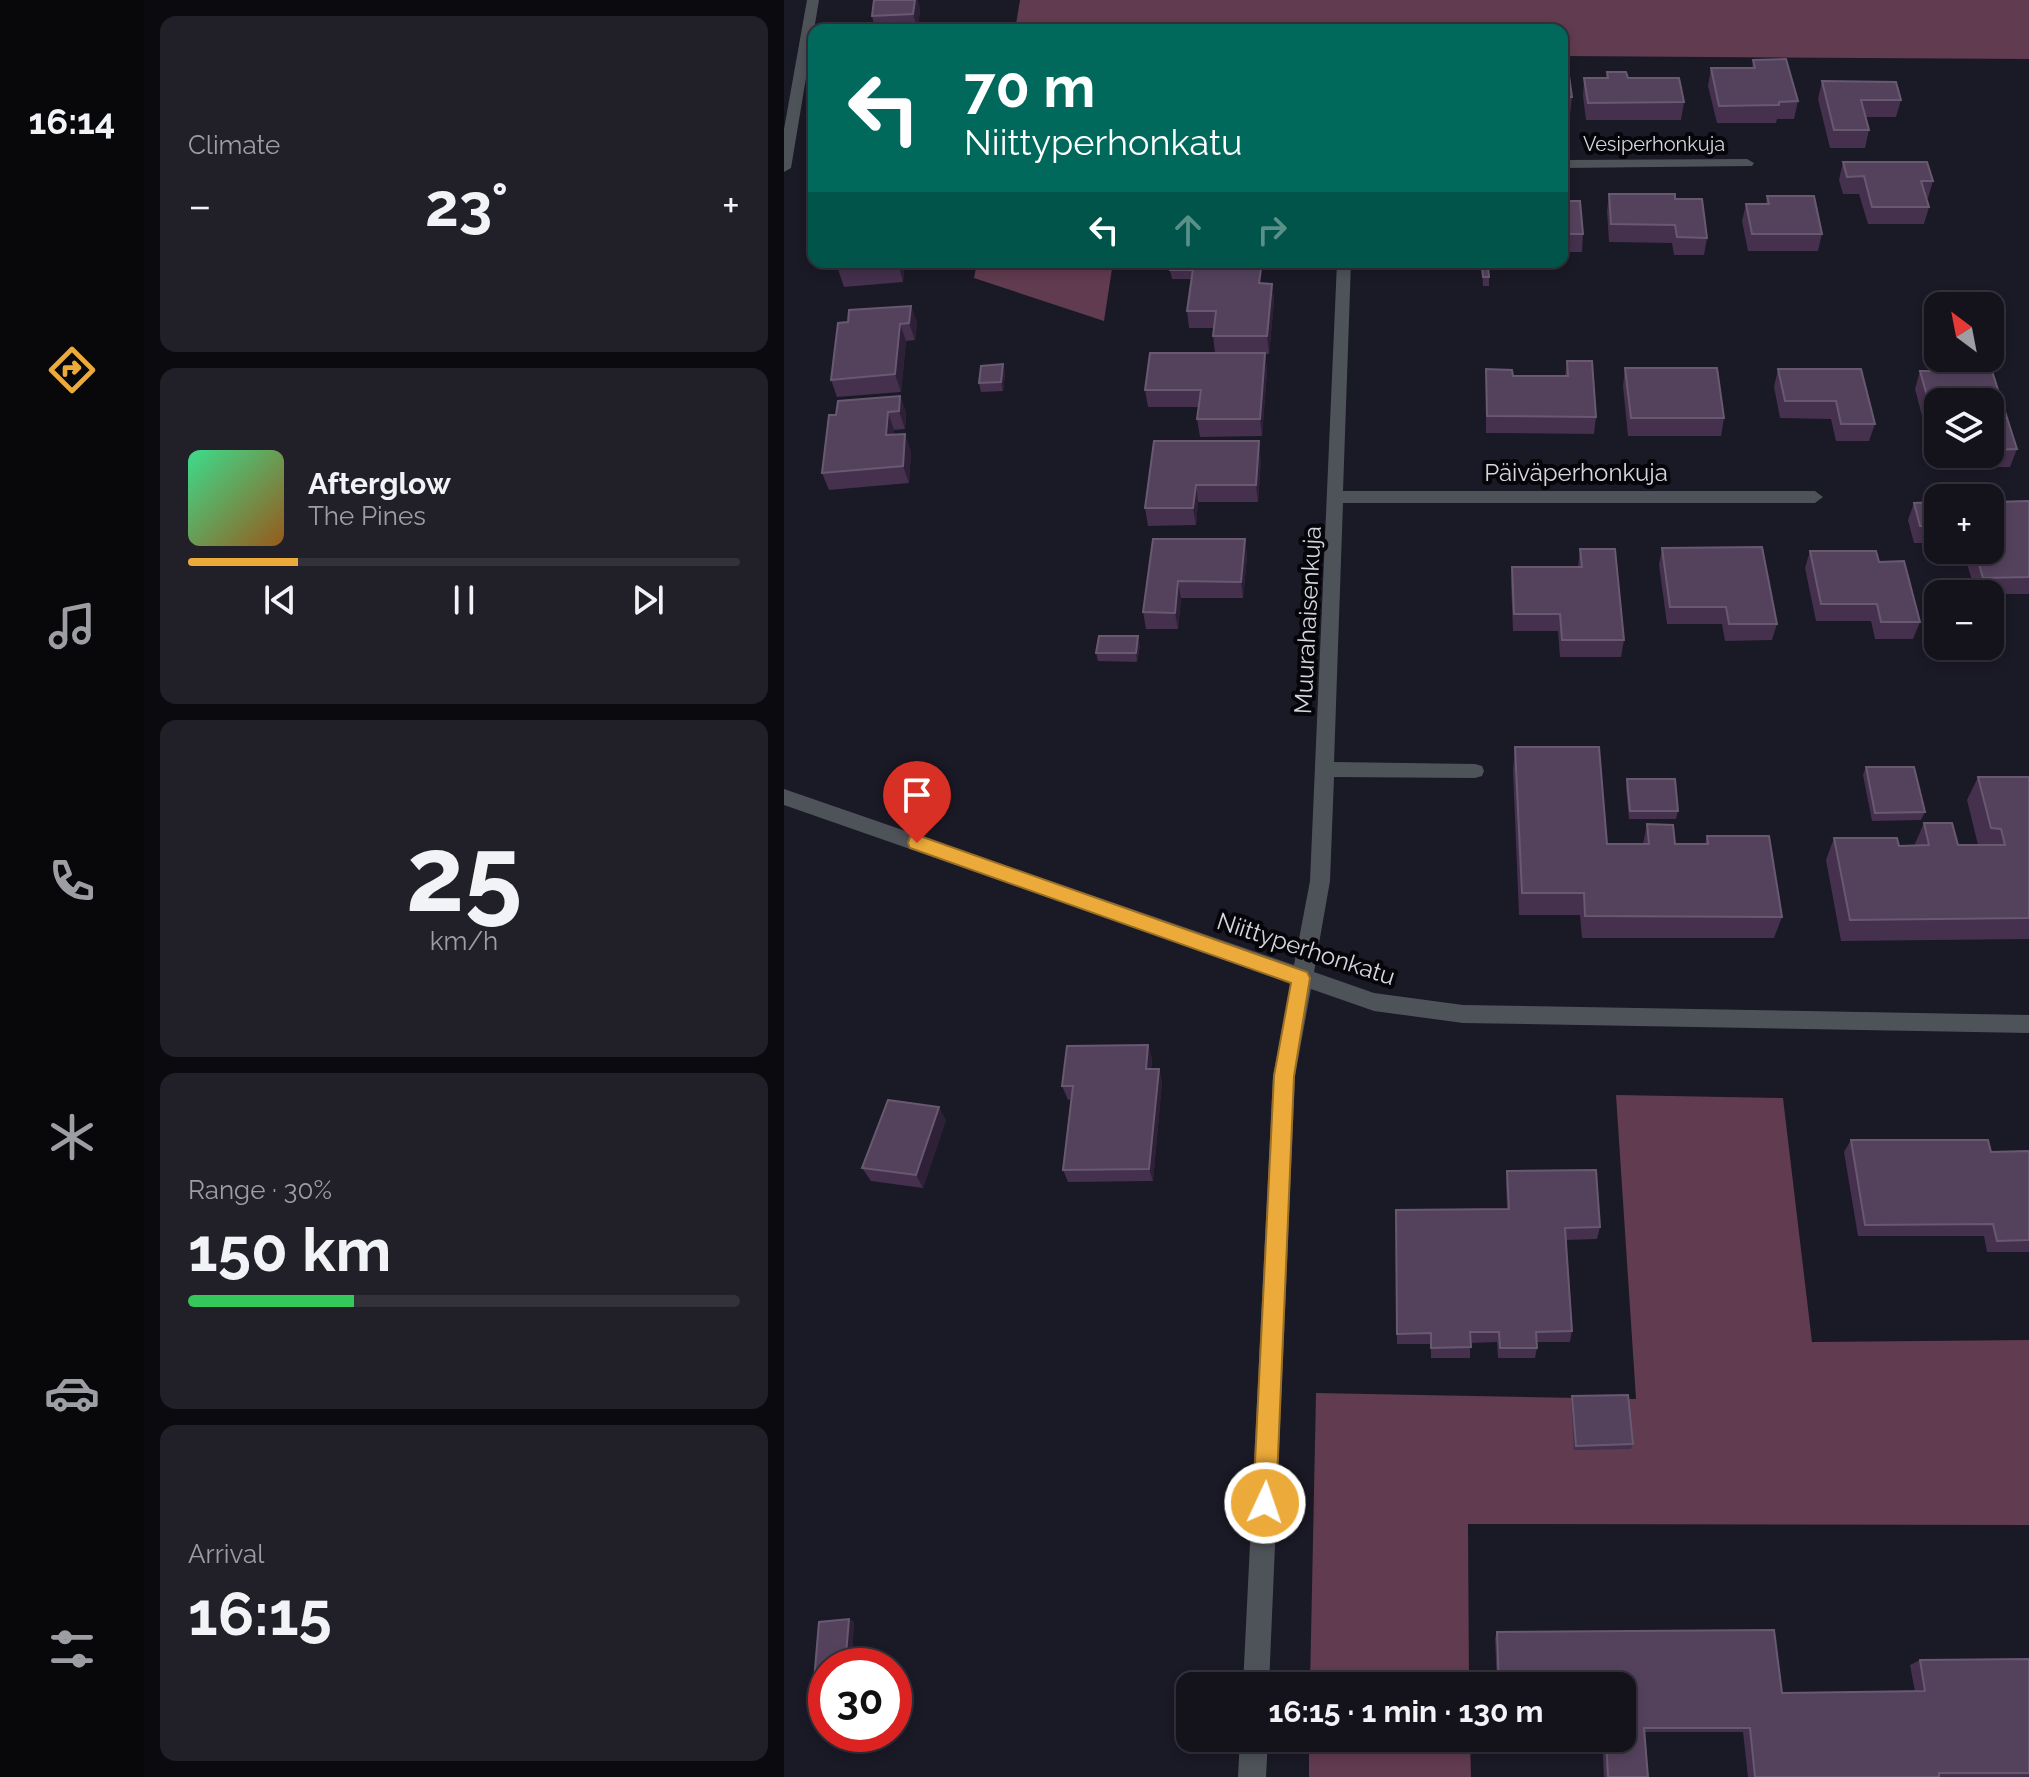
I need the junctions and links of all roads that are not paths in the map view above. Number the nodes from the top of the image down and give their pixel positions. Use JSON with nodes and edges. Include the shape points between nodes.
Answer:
{"nodes":[{"id":1,"x":813,"y":0,"type":"edge"},
{"id":2,"x":809,"y":24,"type":"edge"},
{"id":3,"x":808,"y":29,"type":"edge"},
{"id":4,"x":1747,"y":163,"type":"dead end"},
{"id":5,"x":1568,"y":164,"type":"edge"},
{"id":6,"x":784,"y":168,"type":"edge"},
{"id":7,"x":1344,"y":268,"type":"edge"},
{"id":8,"x":1337,"y":497,"type":"junction"},
{"id":9,"x":1815,"y":497,"type":"dead end"},
{"id":10,"x":1325,"y":769,"type":"junction"},
{"id":11,"x":1475,"y":771,"type":"dead end"},
{"id":12,"x":784,"y":797,"type":"edge"},
{"id":13,"x":1301,"y":978,"type":"junction"},
{"id":14,"x":2029,"y":1024,"type":"edge"},
{"id":15,"x":1257,"y":1672,"type":"edge"},
{"id":16,"x":1253,"y":1752,"type":"edge"},
{"id":17,"x":1252,"y":1777,"type":"edge"}],
"edges":[{"from":1,"to":2,"type":"street"},
{"from":3,"to":6,"type":"street"},
{"from":4,"to":5,"type":"street","name":"Vesiperhonkuja"},
{"from":7,"to":8,"type":"street","name":"Muurahaisenkuja"},
{"from":8,"to":9,"type":"street","name":"Päiväperhonkuja"},
{"from":8,"to":10,"type":"street","name":"Muurahaisenkuja"},
{"from":10,"to":11,"type":"street"},
{"from":10,"to":13,"type":"street","name":"Muurahaisenkuja","via":[[1320,881]]},
{"from":12,"to":13,"type":"street","name":"Niittyperhonkatu"},
{"from":13,"to":14,"type":"street","name":"Niittyperhonkatu","via":[[1374,1002],[1463,1014]]},
{"from":13,"to":15,"type":"street","name":"Muurahaisenkuja","via":[[1284,1076]]},
{"from":16,"to":17,"type":"street"}]}
